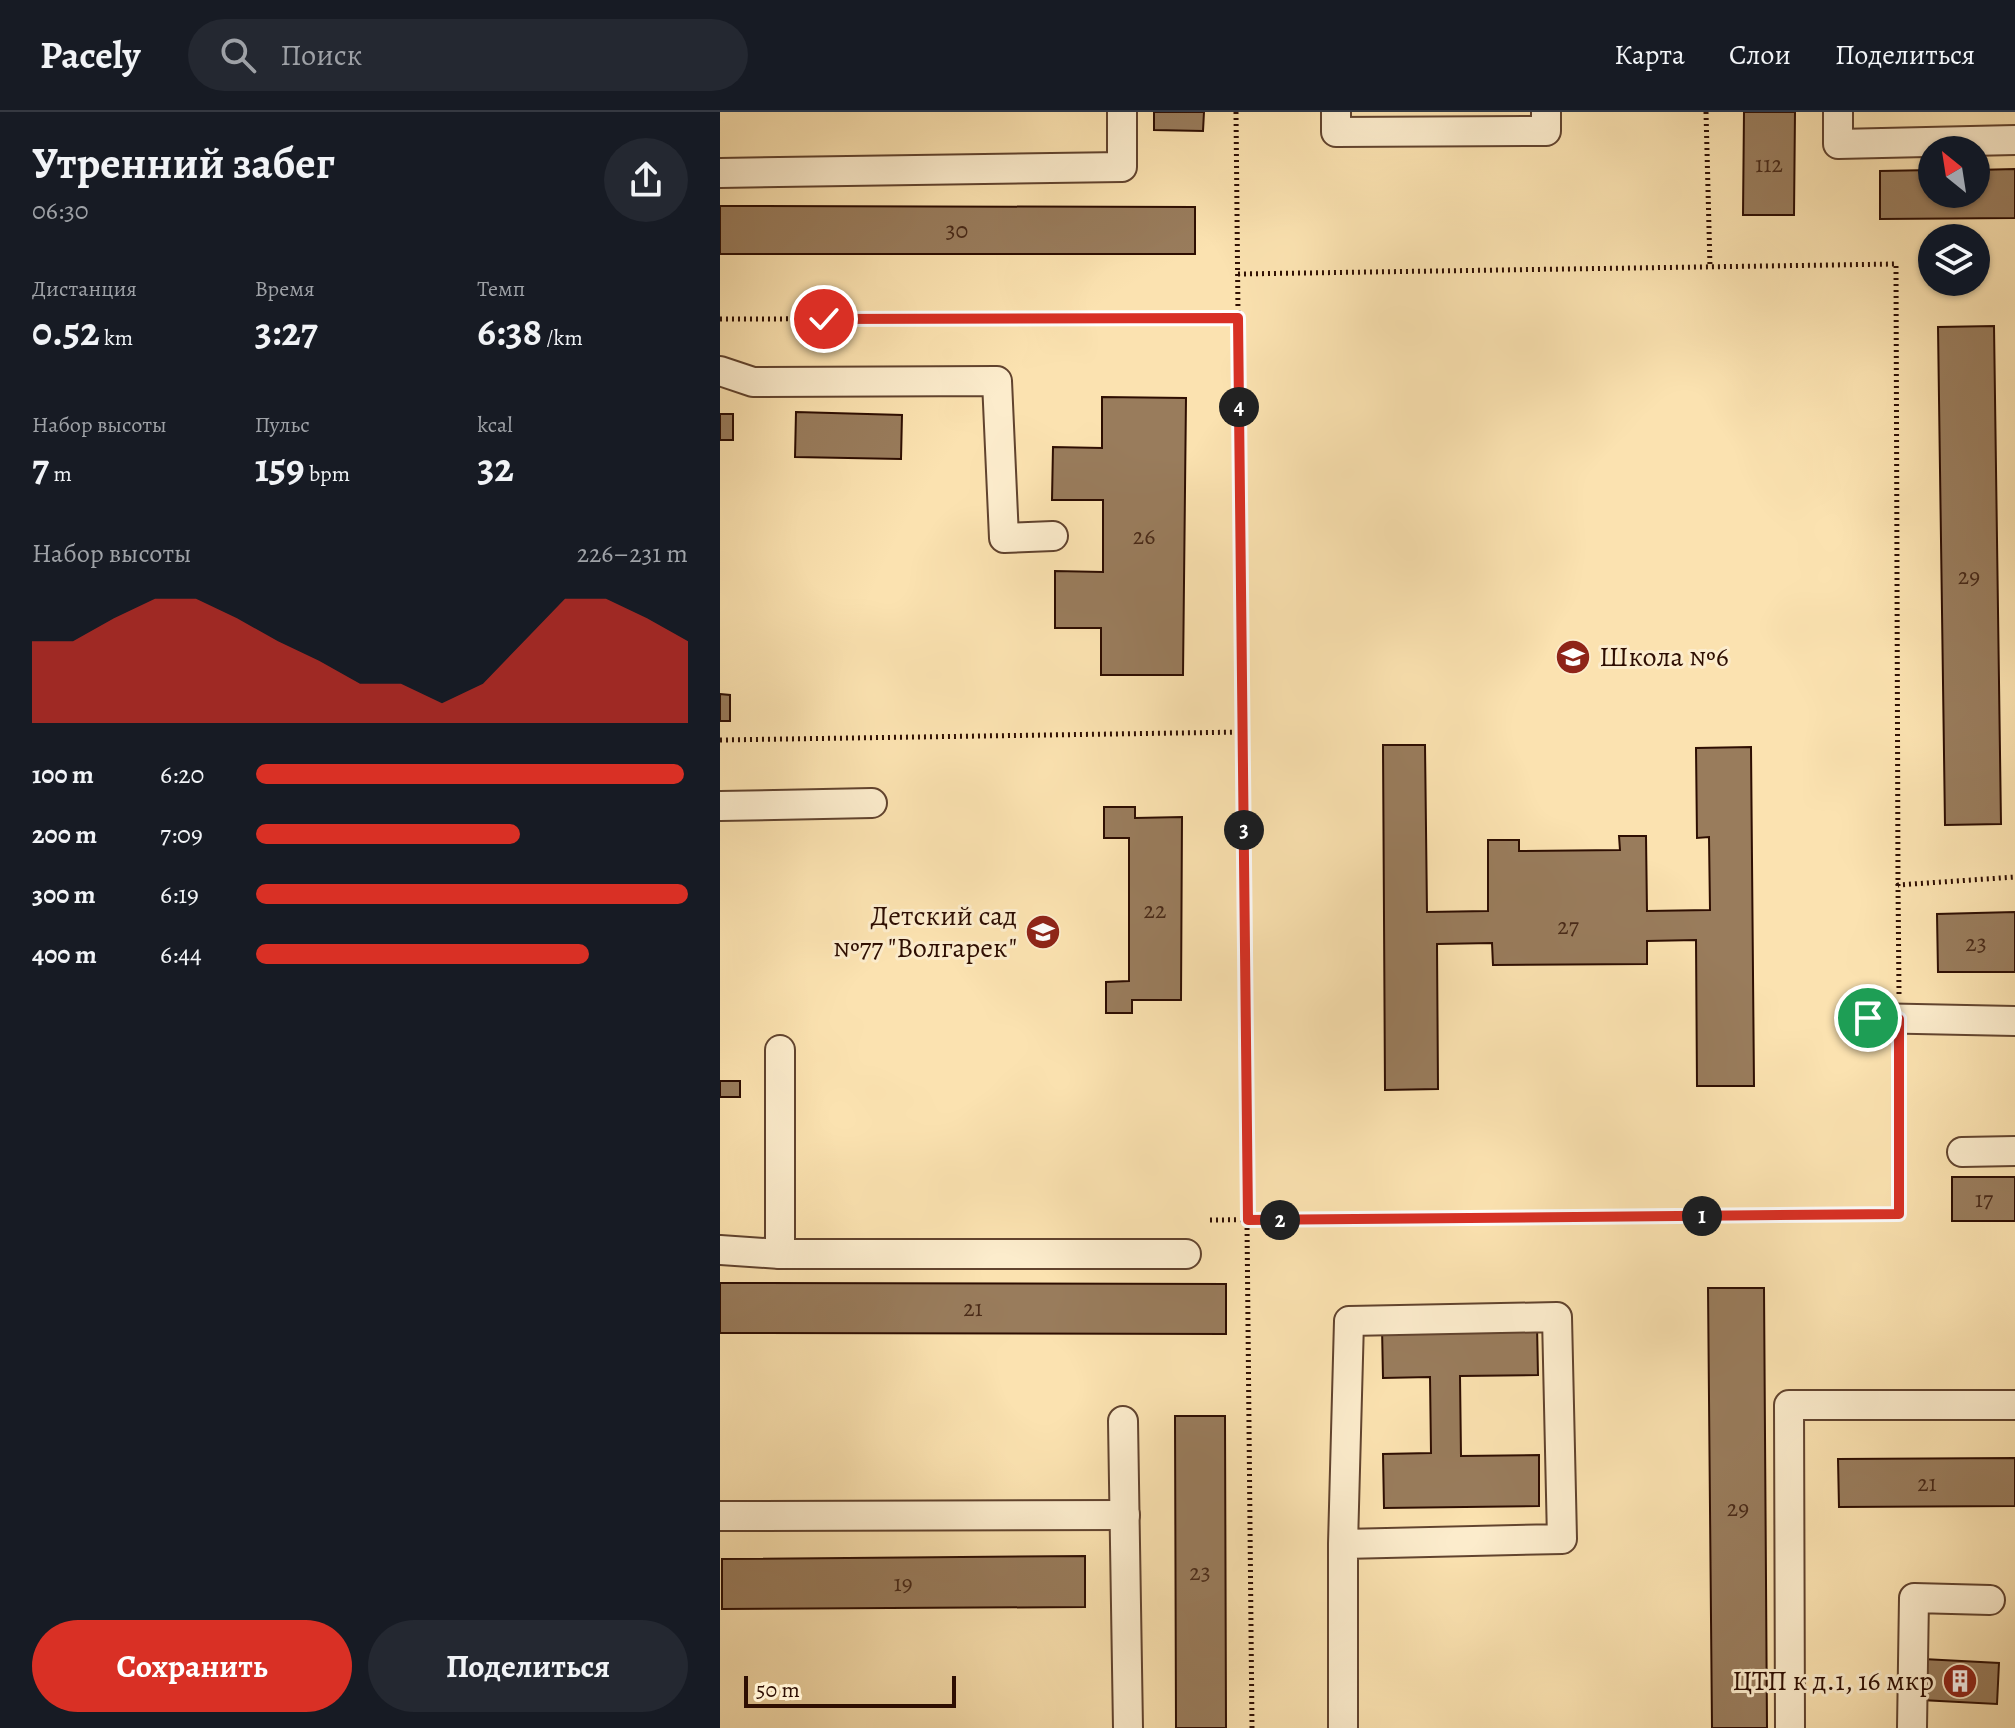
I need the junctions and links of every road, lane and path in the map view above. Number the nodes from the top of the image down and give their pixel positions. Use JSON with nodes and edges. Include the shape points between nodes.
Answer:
{"nodes":[{"id":1,"x":1122,"y":112,"type":"edge"},
{"id":2,"x":1236,"y":112,"type":"edge"},
{"id":3,"x":1336,"y":112,"type":"edge"},
{"id":4,"x":1546,"y":112,"type":"edge"},
{"id":5,"x":1706,"y":112,"type":"edge"},
{"id":6,"x":1838,"y":112,"type":"edge"},
{"id":7,"x":2015,"y":140,"type":"edge"},
{"id":8,"x":720,"y":173,"type":"edge"},
{"id":9,"x":1710,"y":267,"type":"junction"},
{"id":10,"x":1238,"y":274,"type":"junction"},
{"id":11,"x":1238,"y":318,"type":"junction"},
{"id":12,"x":720,"y":319,"type":"edge"},
{"id":13,"x":720,"y":371,"type":"edge"},
{"id":14,"x":1053,"y":536,"type":"dead end"},
{"id":15,"x":1243,"y":732,"type":"junction"},
{"id":16,"x":720,"y":740,"type":"edge"},
{"id":17,"x":872,"y":803,"type":"dead end"},
{"id":18,"x":720,"y":806,"type":"edge"},
{"id":19,"x":2015,"y":877,"type":"edge"},
{"id":20,"x":1898,"y":885,"type":"junction"},
{"id":21,"x":1868,"y":1018,"type":"dead end"},
{"id":22,"x":1899,"y":1019,"type":"junction"},
{"id":23,"x":2015,"y":1021,"type":"edge"},
{"id":24,"x":780,"y":1050,"type":"dead end"},
{"id":25,"x":2015,"y":1151,"type":"edge"},
{"id":26,"x":1962,"y":1152,"type":"dead end"},
{"id":27,"x":1210,"y":1220,"type":"dead end"},
{"id":28,"x":1248,"y":1220,"type":"junction"},
{"id":29,"x":720,"y":1250,"type":"edge"},
{"id":30,"x":780,"y":1254,"type":"junction"},
{"id":31,"x":1186,"y":1254,"type":"dead end"},
{"id":32,"x":2015,"y":1405,"type":"edge"},
{"id":33,"x":1123,"y":1421,"type":"dead end"},
{"id":34,"x":1125,"y":1515,"type":"junction"},
{"id":35,"x":720,"y":1516,"type":"edge"},
{"id":36,"x":1343,"y":1544,"type":"junction"},
{"id":37,"x":1990,"y":1600,"type":"dead end"},
{"id":38,"x":1128,"y":1728,"type":"edge"},
{"id":39,"x":1252,"y":1728,"type":"edge"},
{"id":40,"x":1343,"y":1728,"type":"edge"},
{"id":41,"x":1790,"y":1728,"type":"edge"},
{"id":42,"x":1912,"y":1728,"type":"edge"}],
"edges":[{"from":1,"to":8,"type":"lane","via":[[1122,167]]},
{"from":2,"to":10,"type":"path"},
{"from":3,"to":4,"type":"lane","via":[[1336,132],[1546,131]]},
{"from":5,"to":9,"type":"path"},
{"from":6,"to":7,"type":"lane","via":[[1838,144]]},
{"from":9,"to":10,"type":"path"},
{"from":9,"to":20,"type":"path","via":[[1896,264]]},
{"from":10,"to":11,"type":"path"},
{"from":11,"to":12,"type":"path"},
{"from":11,"to":15,"type":"path"},
{"from":13,"to":14,"type":"lane","via":[[753,382],[997,381],[1004,538]]},
{"from":15,"to":16,"type":"path"},
{"from":15,"to":28,"type":"path"},
{"from":17,"to":18,"type":"lane"},
{"from":19,"to":20,"type":"path"},
{"from":20,"to":22,"type":"path"},
{"from":21,"to":22,"type":"lane"},
{"from":22,"to":23,"type":"lane"},
{"from":22,"to":28,"type":"path","via":[[1899,1214]]},
{"from":24,"to":30,"type":"lane"},
{"from":25,"to":26,"type":"lane"},
{"from":27,"to":28,"type":"path"},
{"from":28,"to":39,"type":"path"},
{"from":29,"to":30,"type":"lane"},
{"from":30,"to":31,"type":"lane"},
{"from":32,"to":41,"type":"lane","via":[[1789,1405]]},
{"from":33,"to":34,"type":"lane"},
{"from":34,"to":35,"type":"lane"},
{"from":34,"to":38,"type":"lane"},
{"from":36,"to":36,"type":"lane","via":[[1562,1539],[1557,1317],[1349,1321]]},
{"from":36,"to":40,"type":"lane"},
{"from":37,"to":42,"type":"lane","via":[[1914,1598]]}]}
